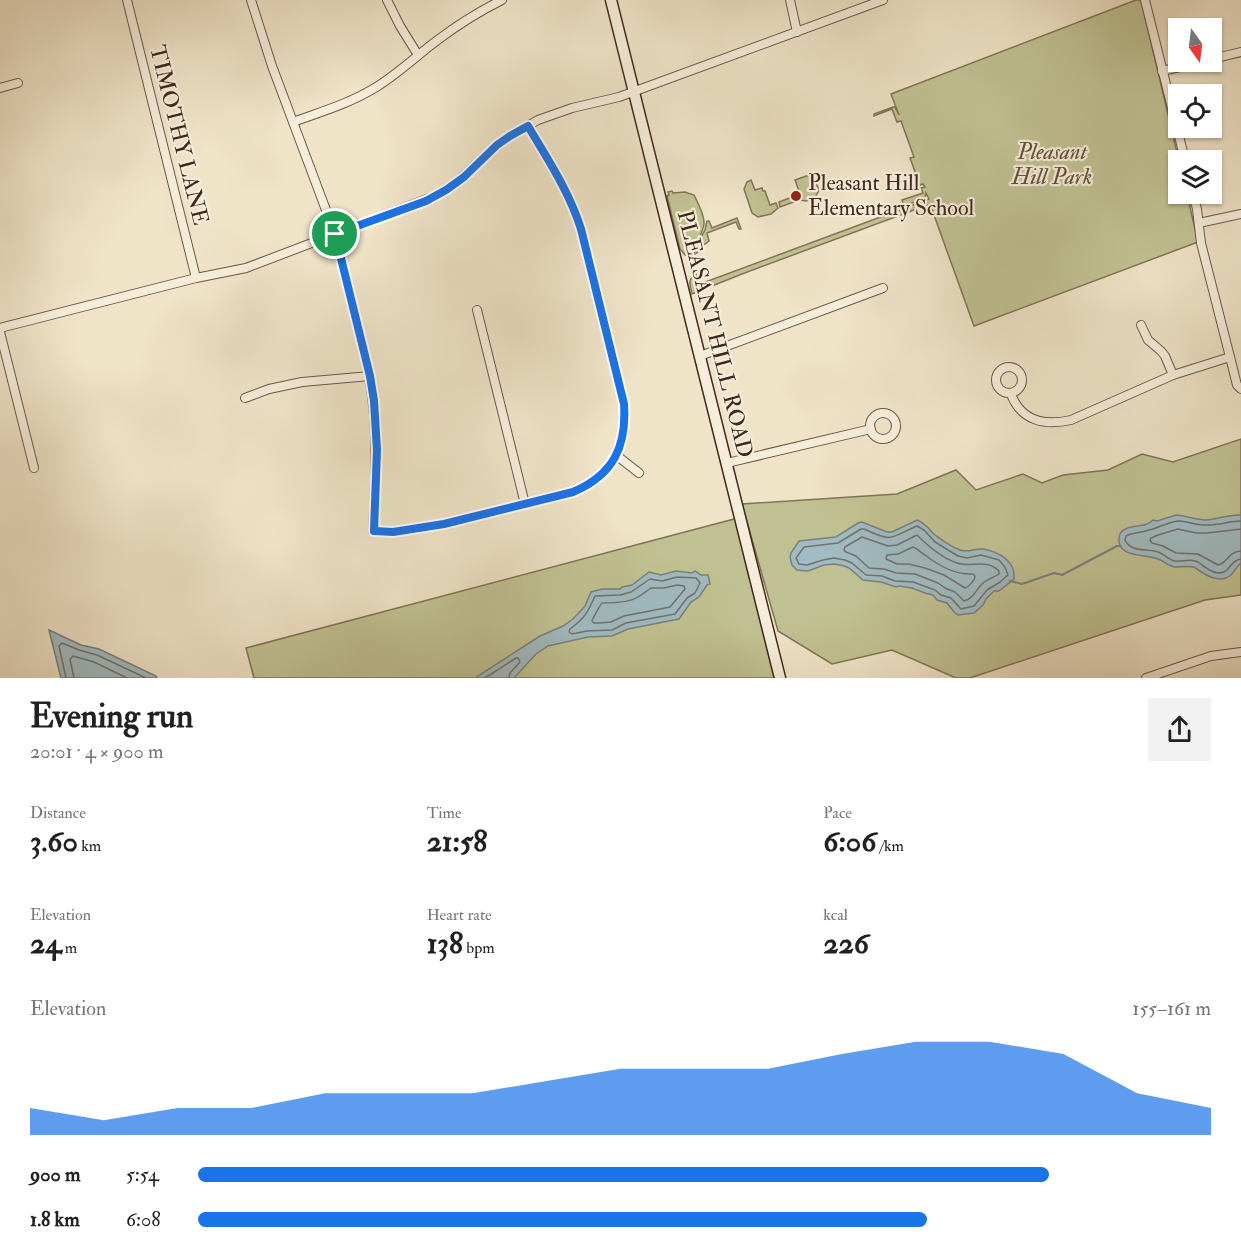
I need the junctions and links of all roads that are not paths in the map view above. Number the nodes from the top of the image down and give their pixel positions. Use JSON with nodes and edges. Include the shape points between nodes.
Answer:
{"nodes":[{"id":1,"x":127,"y":0,"type":"edge"},
{"id":2,"x":251,"y":0,"type":"edge"},
{"id":3,"x":387,"y":0,"type":"edge"},
{"id":4,"x":502,"y":0,"type":"edge"},
{"id":5,"x":611,"y":0,"type":"edge"},
{"id":6,"x":790,"y":0,"type":"edge"},
{"id":7,"x":884,"y":0,"type":"edge"},
{"id":8,"x":1145,"y":0,"type":"edge"},
{"id":9,"x":797,"y":32,"type":"junction"},
{"id":10,"x":1241,"y":52,"type":"edge"},
{"id":11,"x":418,"y":55,"type":"junction"},
{"id":12,"x":1222,"y":57,"type":"edge"},
{"id":13,"x":1168,"y":70,"type":"edge"},
{"id":14,"x":1162,"y":71,"type":"junction"},
{"id":15,"x":18,"y":83,"type":"dead end"},
{"id":16,"x":0,"y":88,"type":"edge"},
{"id":17,"x":633,"y":90,"type":"junction"},
{"id":18,"x":292,"y":123,"type":"junction"},
{"id":19,"x":528,"y":126,"type":"junction"},
{"id":20,"x":1182,"y":150,"type":"edge"},
{"id":21,"x":1195,"y":204,"type":"edge"},
{"id":22,"x":1241,"y":214,"type":"edge"},
{"id":23,"x":1199,"y":223,"type":"junction"},
{"id":24,"x":335,"y":234,"type":"junction"},
{"id":25,"x":196,"y":278,"type":"junction"},
{"id":26,"x":883,"y":288,"type":"dead end"},
{"id":27,"x":477,"y":310,"type":"dead end"},
{"id":28,"x":1141,"y":325,"type":"dead end"},
{"id":29,"x":0,"y":330,"type":"edge"},
{"id":30,"x":700,"y":356,"type":"junction"},
{"id":31,"x":1230,"y":357,"type":"junction"},
{"id":32,"x":1173,"y":375,"type":"junction"},
{"id":33,"x":370,"y":376,"type":"junction"},
{"id":34,"x":1241,"y":389,"type":"edge"},
{"id":35,"x":1011,"y":394,"type":"dead end"},
{"id":36,"x":244,"y":398,"type":"dead end"},
{"id":37,"x":871,"y":429,"type":"dead end"},
{"id":38,"x":616,"y":455,"type":"junction"},
{"id":39,"x":727,"y":464,"type":"junction"},
{"id":40,"x":34,"y":468,"type":"dead end"},
{"id":41,"x":639,"y":473,"type":"dead end"},
{"id":42,"x":525,"y":504,"type":"junction"},
{"id":43,"x":1241,"y":652,"type":"edge"},
{"id":44,"x":780,"y":678,"type":"edge"},
{"id":45,"x":1147,"y":678,"type":"edge"}],
"edges":[{"from":1,"to":25,"type":"street","name":"TIMOTHY LANE"},
{"from":2,"to":18,"type":"street"},
{"from":3,"to":11,"type":"street"},
{"from":4,"to":11,"type":"street"},
{"from":5,"to":17,"type":"street","name":"PLEASANT HILL ROAD"},
{"from":6,"to":9,"type":"street"},
{"from":7,"to":9,"type":"street"},
{"from":8,"to":14,"type":"street"},
{"from":9,"to":17,"type":"street"},
{"from":10,"to":12,"type":"street"},
{"from":11,"to":18,"type":"street","via":[[373,89]]},
{"from":13,"to":14,"type":"street"},
{"from":14,"to":20,"type":"street"},
{"from":15,"to":16,"type":"street"},
{"from":17,"to":19,"type":"street","via":[[559,112]]},
{"from":17,"to":30,"type":"street","name":"PLEASANT HILL ROAD"},
{"from":18,"to":24,"type":"street"},
{"from":19,"to":24,"type":"street","via":[[497,145],[446,190]]},
{"from":19,"to":38,"type":"street","via":[[564,185],[581,229],[624,404],[624,431]]},
{"from":21,"to":23,"type":"street"},
{"from":22,"to":23,"type":"street"},
{"from":23,"to":31,"type":"street"},
{"from":24,"to":25,"type":"street","via":[[246,268]]},
{"from":24,"to":33,"type":"street"},
{"from":25,"to":29,"type":"street"},
{"from":26,"to":30,"type":"street"},
{"from":27,"to":42,"type":"street"},
{"from":28,"to":32,"type":"street","via":[[1148,340],[1165,356]]},
{"from":29,"to":40,"type":"street"},
{"from":30,"to":39,"type":"street","name":"PLEASANT HILL ROAD"},
{"from":31,"to":32,"type":"street"},
{"from":31,"to":34,"type":"street"},
{"from":32,"to":35,"type":"street","via":[[1064,422],[1031,419],[1019,409]]},
{"from":33,"to":36,"type":"street","via":[[302,382]]},
{"from":33,"to":42,"type":"street","via":[[377,450],[374,531],[422,528]]},
{"from":37,"to":39,"type":"street"},
{"from":38,"to":41,"type":"street"},
{"from":38,"to":42,"type":"street","via":[[609,468],[586,486]]},
{"from":39,"to":44,"type":"street","name":"PLEASANT HILL ROAD"},
{"from":43,"to":45,"type":"street","via":[[1211,656]]}]}
